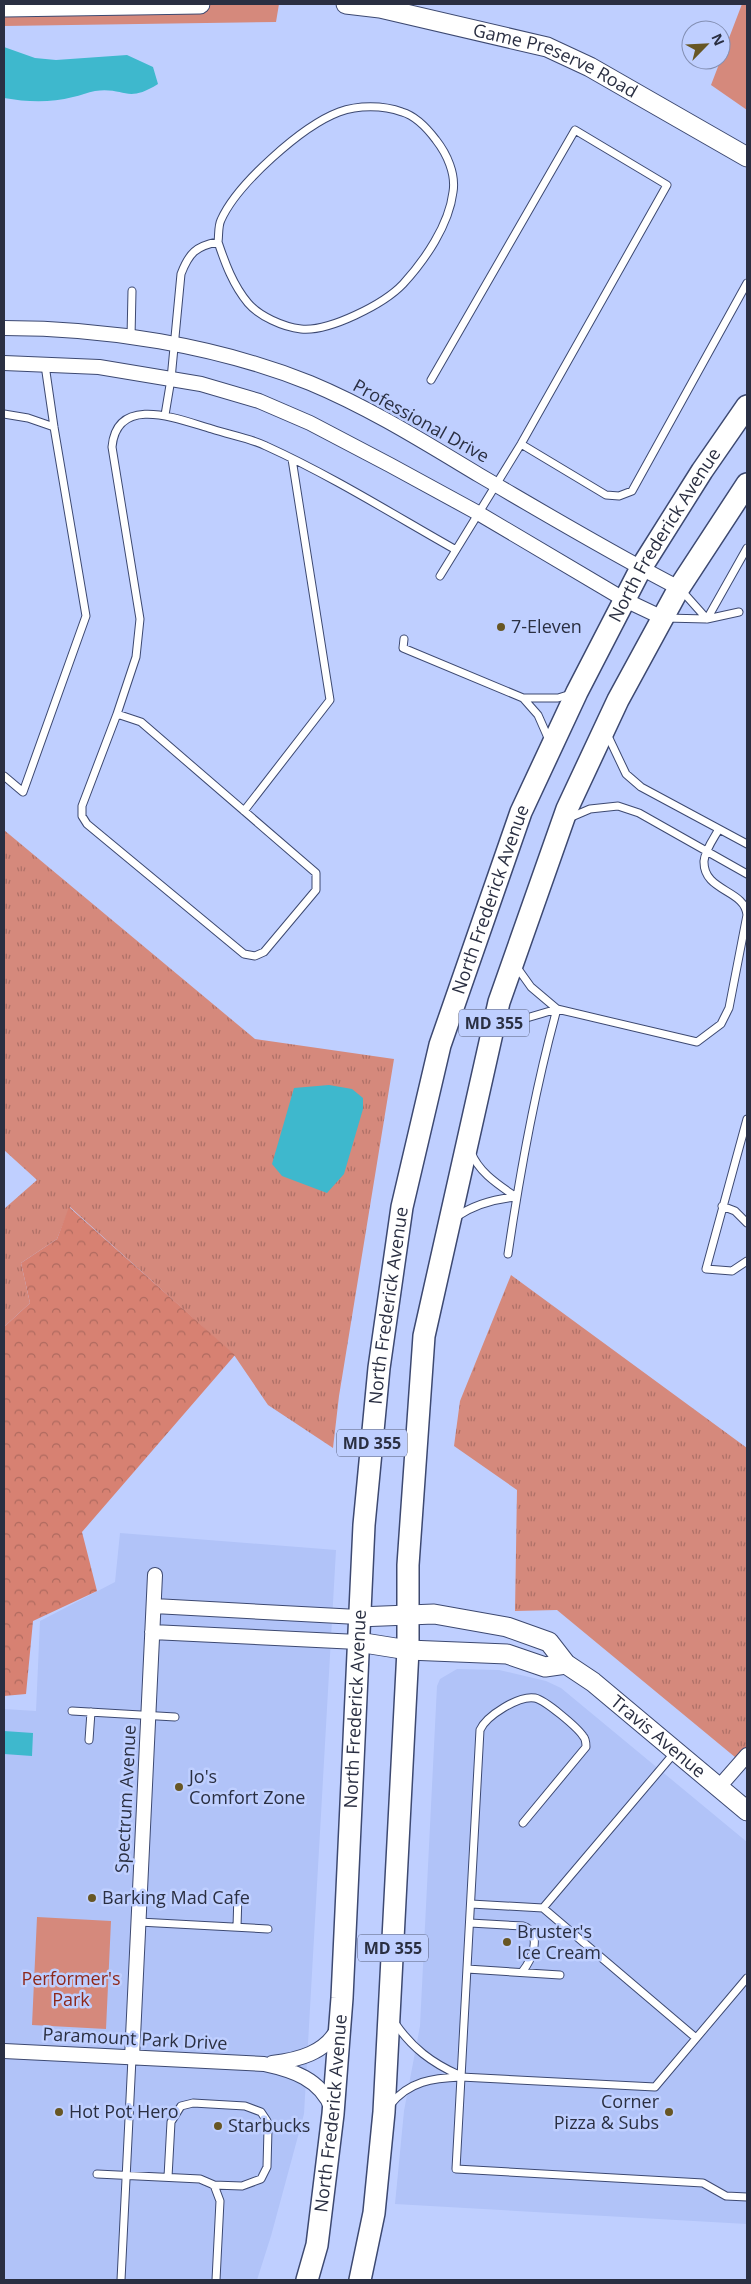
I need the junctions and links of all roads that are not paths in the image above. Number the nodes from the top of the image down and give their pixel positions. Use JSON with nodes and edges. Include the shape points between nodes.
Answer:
{"nodes":[{"id":1,"x":200,"y":4,"type":"edge"},
{"id":2,"x":346,"y":4,"type":"edge"},
{"id":3,"x":4,"y":7,"type":"edge"},
{"id":4,"x":747,"y":157,"type":"edge"},
{"id":5,"x":218,"y":242,"type":"junction"},
{"id":6,"x":747,"y":283,"type":"edge"},
{"id":7,"x":132,"y":291,"type":"dead end"},
{"id":8,"x":4,"y":328,"type":"edge"},
{"id":9,"x":131,"y":338,"type":"junction"},
{"id":10,"x":173,"y":345,"type":"junction"},
{"id":11,"x":4,"y":363,"type":"edge"},
{"id":12,"x":45,"y":365,"type":"junction"},
{"id":13,"x":172,"y":379,"type":"junction"},
{"id":14,"x":431,"y":380,"type":"dead end"},
{"id":15,"x":747,"y":406,"type":"edge"},
{"id":16,"x":4,"y":414,"type":"edge"},
{"id":17,"x":165,"y":415,"type":"junction"},
{"id":18,"x":54,"y":427,"type":"junction"},
{"id":19,"x":521,"y":444,"type":"junction"},
{"id":20,"x":292,"y":459,"type":"junction"},
{"id":21,"x":495,"y":484,"type":"junction"},
{"id":22,"x":747,"y":484,"type":"edge"},
{"id":23,"x":478,"y":513,"type":"junction"},
{"id":24,"x":747,"y":548,"type":"edge"},
{"id":25,"x":456,"y":550,"type":"junction"},
{"id":26,"x":641,"y":568,"type":"junction"},
{"id":27,"x":440,"y":576,"type":"dead end"},
{"id":28,"x":679,"y":588,"type":"junction"},
{"id":29,"x":625,"y":600,"type":"junction"},
{"id":30,"x":739,"y":612,"type":"dead end"},
{"id":31,"x":663,"y":618,"type":"junction"},
{"id":32,"x":707,"y":619,"type":"junction"},
{"id":33,"x":404,"y":639,"type":"dead end"},
{"id":34,"x":576,"y":692,"type":"junction"},
{"id":35,"x":524,"y":698,"type":"junction"},
{"id":36,"x":117,"y":714,"type":"junction"},
{"id":37,"x":605,"y":729,"type":"junction"},
{"id":38,"x":551,"y":747,"type":"junction"},
{"id":39,"x":4,"y":776,"type":"edge"},
{"id":40,"x":244,"y":811,"type":"junction"},
{"id":41,"x":562,"y":821,"type":"junction"},
{"id":42,"x":719,"y":829,"type":"junction"},
{"id":43,"x":747,"y":844,"type":"edge"},
{"id":44,"x":706,"y":852,"type":"junction"},
{"id":45,"x":747,"y":874,"type":"edge"},
{"id":46,"x":513,"y":961,"type":"junction"},
{"id":47,"x":557,"y":1009,"type":"junction"},
{"id":48,"x":491,"y":1037,"type":"junction"},
{"id":49,"x":747,"y":1119,"type":"edge"},
{"id":50,"x":467,"y":1142,"type":"junction"},
{"id":51,"x":516,"y":1197,"type":"junction"},
{"id":52,"x":722,"y":1206,"type":"junction"},
{"id":53,"x":450,"y":1221,"type":"junction"},
{"id":54,"x":747,"y":1223,"type":"edge"},
{"id":55,"x":508,"y":1254,"type":"dead end"},
{"id":56,"x":747,"y":1261,"type":"edge"},
{"id":57,"x":155,"y":1575,"type":"dead end"},
{"id":58,"x":154,"y":1606,"type":"junction"},
{"id":59,"x":408,"y":1614,"type":"junction"},
{"id":60,"x":358,"y":1617,"type":"junction"},
{"id":61,"x":152,"y":1632,"type":"junction"},
{"id":62,"x":358,"y":1642,"type":"junction"},
{"id":63,"x":408,"y":1650,"type":"junction"},
{"id":64,"x":566,"y":1664,"type":"junction"},
{"id":65,"x":72,"y":1711,"type":"dead end"},
{"id":66,"x":91,"y":1712,"type":"junction"},
{"id":67,"x":148,"y":1715,"type":"junction"},
{"id":68,"x":175,"y":1716,"type":"dead end"},
{"id":69,"x":89,"y":1740,"type":"dead end"},
{"id":70,"x":676,"y":1751,"type":"junction"},
{"id":71,"x":747,"y":1755,"type":"edge"},
{"id":72,"x":719,"y":1787,"type":"junction"},
{"id":73,"x":747,"y":1811,"type":"edge"},
{"id":74,"x":523,"y":1823,"type":"dead end"},
{"id":75,"x":238,"y":1894,"type":"dead end"},
{"id":76,"x":471,"y":1904,"type":"junction"},
{"id":77,"x":543,"y":1908,"type":"junction"},
{"id":78,"x":138,"y":1922,"type":"junction"},
{"id":79,"x":470,"y":1923,"type":"junction"},
{"id":80,"x":237,"y":1927,"type":"junction"},
{"id":81,"x":268,"y":1928,"type":"dead end"},
{"id":82,"x":467,"y":1969,"type":"junction"},
{"id":83,"x":522,"y":1972,"type":"junction"},
{"id":84,"x":560,"y":1975,"type":"dead end"},
{"id":85,"x":747,"y":1978,"type":"edge"},
{"id":86,"x":390,"y":2016,"type":"junction"},
{"id":87,"x":340,"y":2026,"type":"junction"},
{"id":88,"x":696,"y":2038,"type":"junction"},
{"id":89,"x":4,"y":2051,"type":"edge"},
{"id":90,"x":132,"y":2058,"type":"junction"},
{"id":91,"x":264,"y":2064,"type":"junction"},
{"id":92,"x":462,"y":2076,"type":"junction"},
{"id":93,"x":384,"y":2112,"type":"junction"},
{"id":94,"x":333,"y":2114,"type":"junction"},
{"id":95,"x":97,"y":2174,"type":"dead end"},
{"id":96,"x":126,"y":2175,"type":"junction"},
{"id":97,"x":168,"y":2177,"type":"junction"},
{"id":98,"x":213,"y":2185,"type":"junction"},
{"id":99,"x":747,"y":2197,"type":"edge"},
{"id":100,"x":121,"y":2280,"type":"edge"},
{"id":101,"x":216,"y":2280,"type":"edge"},
{"id":102,"x":307,"y":2280,"type":"edge"},
{"id":103,"x":360,"y":2280,"type":"edge"}],
"edges":[{"from":1,"to":3,"type":"street"},
{"from":2,"to":4,"type":"street","name":"Game Preserve Road","via":[[380,8],[546,47],[590,67]]},
{"from":5,"to":5,"type":"lane","via":[[220,222],[231,203],[271,158],[339,112],[380,107],[410,114],[444,151],[453,173],[454,191],[442,226],[402,285],[370,307],[318,328],[301,329],[279,322],[249,304],[227,268]]},
{"from":5,"to":10,"type":"lane","via":[[202,245],[186,259],[181,274]]},
{"from":6,"to":19,"type":"lane","via":[[632,491],[619,496],[606,495]]},
{"from":7,"to":9,"type":"lane"},
{"from":8,"to":9,"type":"street","name":"Professional Drive","via":[[45,328]]},
{"from":9,"to":10,"type":"street","name":"Professional Drive"},
{"from":10,"to":13,"type":"lane"},
{"from":10,"to":21,"type":"street","name":"Professional Drive","via":[[236,358],[310,383],[380,415]]},
{"from":11,"to":12,"type":"street"},
{"from":12,"to":13,"type":"street","via":[[99,367]]},
{"from":12,"to":18,"type":"lane"},
{"from":13,"to":17,"type":"lane"},
{"from":13,"to":23,"type":"street","via":[[259,401],[310,423]]},
{"from":14,"to":19,"type":"lane","via":[[575,130],[667,185]]},
{"from":15,"to":26,"type":"main road","name":"North Frederick Avenue","number":"MD 355"},
{"from":16,"to":18,"type":"lane"},
{"from":17,"to":20,"type":"lane","via":[[265,445]]},
{"from":17,"to":36,"type":"lane","via":[[140,414],[126,419],[113,435],[112,447],[140,619],[136,656]]},
{"from":18,"to":39,"type":"lane","via":[[86,616],[23,792]]},
{"from":19,"to":21,"type":"lane"},
{"from":20,"to":25,"type":"lane"},
{"from":20,"to":40,"type":"lane","via":[[330,700]]},
{"from":21,"to":23,"type":"lane"},
{"from":21,"to":26,"type":"street","name":"Professional Drive"},
{"from":22,"to":28,"type":"main road","number":"MD 355"},
{"from":23,"to":25,"type":"lane"},
{"from":23,"to":29,"type":"street"},
{"from":24,"to":32,"type":"lane"},
{"from":25,"to":27,"type":"lane"},
{"from":26,"to":28,"type":"street","name":"Professional Drive"},
{"from":26,"to":29,"type":"main road","name":"North Frederick Avenue","number":"MD 355"},
{"from":28,"to":31,"type":"main road","number":"MD 355"},
{"from":28,"to":32,"type":"lane"},
{"from":29,"to":31,"type":"street"},
{"from":29,"to":34,"type":"main road","name":"North Frederick Avenue","number":"MD 355"},
{"from":30,"to":32,"type":"lane"},
{"from":31,"to":32,"type":"lane"},
{"from":31,"to":37,"type":"main road","number":"MD 355"},
{"from":33,"to":35,"type":"lane","via":[[403,648]]},
{"from":34,"to":35,"type":"lane","via":[[558,698]]},
{"from":34,"to":38,"type":"main road","name":"North Frederick Avenue","number":"MD 355"},
{"from":35,"to":38,"type":"lane","via":[[538,715]]},
{"from":36,"to":40,"type":"lane","via":[[141,722]]},
{"from":36,"to":40,"type":"lane","via":[[82,806],[82,816],[87,824],[244,954],[255,956],[273,944],[316,890],[318,883],[316,873],[306,863]]},
{"from":37,"to":41,"type":"main road","number":"MD 355"},
{"from":37,"to":42,"type":"lane","via":[[626,774],[641,787]]},
{"from":38,"to":60,"type":"main road","name":"North Frederick Avenue","number":"MD 355","via":[[521,812],[443,1036],[402,1207],[379,1368]]},
{"from":41,"to":44,"type":"lane","via":[[590,809],[618,806],[639,813]]},
{"from":41,"to":46,"type":"main road","number":"MD 355"},
{"from":42,"to":43,"type":"lane"},
{"from":42,"to":44,"type":"lane"},
{"from":44,"to":45,"type":"lane"},
{"from":44,"to":47,"type":"lane","via":[[706,871],[715,885],[741,902],[747,916],[729,1008],[721,1024],[697,1042]]},
{"from":46,"to":47,"type":"lane","via":[[525,981]]},
{"from":46,"to":48,"type":"main road","number":"MD 355"},
{"from":47,"to":48,"type":"lane","via":[[513,1022]]},
{"from":47,"to":51,"type":"lane","via":[[543,1059]]},
{"from":48,"to":50,"type":"main road","number":"MD 355"},
{"from":49,"to":52,"type":"lane"},
{"from":50,"to":51,"type":"lane","via":[[480,1168]]},
{"from":50,"to":53,"type":"main road","number":"MD 355"},
{"from":51,"to":53,"type":"lane","via":[[491,1200]]},
{"from":51,"to":55,"type":"lane"},
{"from":52,"to":54,"type":"lane","via":[[735,1211]]},
{"from":52,"to":56,"type":"lane","via":[[706,1269],[732,1271]]},
{"from":53,"to":59,"type":"main road","number":"MD 355","via":[[424,1336],[408,1565]]},
{"from":57,"to":58,"type":"street","name":"Spectrum Avenue"},
{"from":58,"to":60,"type":"street"},
{"from":58,"to":61,"type":"street","name":"Spectrum Avenue"},
{"from":59,"to":60,"type":"street","name":"Travis Avenue"},
{"from":59,"to":63,"type":"main road","number":"MD 355"},
{"from":59,"to":64,"type":"street","name":"Travis Avenue","via":[[462,1617],[507,1627],[549,1642]]},
{"from":60,"to":62,"type":"main road","name":"North Frederick Avenue","number":"MD 355"},
{"from":61,"to":62,"type":"street"},
{"from":61,"to":67,"type":"street","name":"Spectrum Avenue"},
{"from":62,"to":63,"type":"street"},
{"from":62,"to":87,"type":"main road","name":"North Frederick Avenue","number":"MD 355"},
{"from":63,"to":64,"type":"street","via":[[506,1654],[544,1667]]},
{"from":63,"to":86,"type":"main road","number":"MD 355"},
{"from":64,"to":70,"type":"street","name":"Travis Avenue","via":[[593,1682]]},
{"from":65,"to":66,"type":"lane"},
{"from":66,"to":67,"type":"lane"},
{"from":66,"to":69,"type":"lane"},
{"from":67,"to":68,"type":"lane"},
{"from":67,"to":78,"type":"street","name":"Spectrum Avenue"},
{"from":70,"to":72,"type":"street","name":"Travis Avenue"},
{"from":70,"to":77,"type":"lane"},
{"from":71,"to":72,"type":"street"},
{"from":72,"to":73,"type":"street","name":"Travis Avenue"},
{"from":74,"to":76,"type":"lane","via":[[584,1751],[586,1743],[583,1735],[545,1702],[534,1698],[514,1702],[482,1726]]},
{"from":75,"to":80,"type":"lane"},
{"from":76,"to":77,"type":"lane"},
{"from":76,"to":79,"type":"lane"},
{"from":77,"to":88,"type":"lane"},
{"from":78,"to":80,"type":"lane"},
{"from":78,"to":90,"type":"street","name":"Spectrum Avenue"},
{"from":79,"to":82,"type":"lane"},
{"from":79,"to":83,"type":"lane","via":[[530,1929],[534,1938],[532,1956]]},
{"from":80,"to":81,"type":"lane"},
{"from":82,"to":83,"type":"lane"},
{"from":82,"to":92,"type":"lane"},
{"from":83,"to":84,"type":"lane"},
{"from":85,"to":88,"type":"lane"},
{"from":86,"to":92,"type":"lane","via":[[420,2053]]},
{"from":86,"to":93,"type":"main road","number":"MD 355"},
{"from":87,"to":91,"type":"street","name":"Paramount Park Drive","via":[[329,2042],[311,2054]]},
{"from":87,"to":94,"type":"main road","name":"North Frederick Avenue","number":"MD 355"},
{"from":88,"to":92,"type":"lane","via":[[655,2087]]},
{"from":89,"to":90,"type":"street","name":"Paramount Park Drive"},
{"from":90,"to":91,"type":"street","name":"Paramount Park Drive"},
{"from":90,"to":96,"type":"lane"},
{"from":91,"to":94,"type":"street","name":"Paramount Park Drive","via":[[308,2079],[323,2092]]},
{"from":92,"to":93,"type":"lane","via":[[432,2078],[415,2084],[399,2094]]},
{"from":92,"to":99,"type":"lane","via":[[456,2169],[703,2183],[726,2196]]},
{"from":93,"to":103,"type":"main road","number":"MD 355","via":[[374,2213]]},
{"from":94,"to":102,"type":"main road","name":"North Frederick Avenue","number":"MD 355","via":[[316,2245]]},
{"from":95,"to":96,"type":"lane"},
{"from":96,"to":97,"type":"lane"},
{"from":96,"to":100,"type":"lane"},
{"from":97,"to":98,"type":"lane","via":[[200,2179]]},
{"from":97,"to":98,"type":"lane","via":[[171,2122],[181,2106],[193,2103],[256,2108],[268,2125],[264,2173],[259,2181],[248,2185]]},
{"from":98,"to":101,"type":"lane","via":[[220,2201]]}]}
